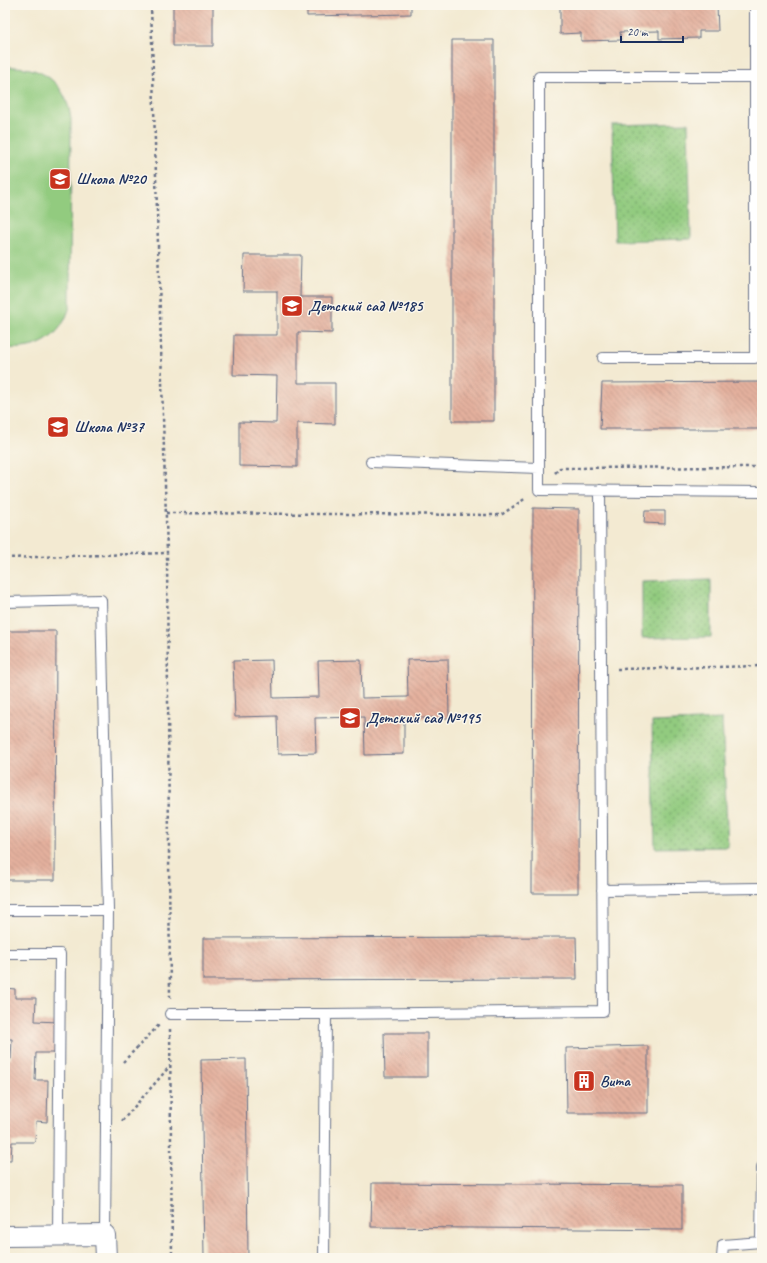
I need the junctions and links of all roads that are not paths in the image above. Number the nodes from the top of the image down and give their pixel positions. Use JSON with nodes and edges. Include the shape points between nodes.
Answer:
{"nodes":[{"id":1,"x":755,"y":5,"type":"edge"},
{"id":2,"x":759,"y":22,"type":"edge"},
{"id":3,"x":755,"y":77,"type":"junction"},
{"id":4,"x":603,"y":358,"type":"dead end"},
{"id":5,"x":371,"y":462,"type":"dead end"},
{"id":6,"x":539,"y":468,"type":"junction"},
{"id":7,"x":600,"y":490,"type":"junction"},
{"id":8,"x":762,"y":492,"type":"edge"},
{"id":9,"x":5,"y":602,"type":"edge"},
{"id":10,"x":762,"y":888,"type":"edge"},
{"id":11,"x":602,"y":890,"type":"junction"},
{"id":12,"x":5,"y":910,"type":"edge"},
{"id":13,"x":108,"y":910,"type":"junction"},
{"id":14,"x":5,"y":954,"type":"edge"},
{"id":15,"x":170,"y":1014,"type":"road end"},
{"id":16,"x":326,"y":1014,"type":"junction"},
{"id":17,"x":762,"y":1167,"type":"edge"},
{"id":18,"x":105,"y":1235,"type":"junction"},
{"id":19,"x":5,"y":1236,"type":"edge"},
{"id":20,"x":58,"y":1236,"type":"junction"},
{"id":21,"x":106,"y":1258,"type":"edge"},
{"id":22,"x":324,"y":1258,"type":"edge"},
{"id":23,"x":722,"y":1258,"type":"edge"}],
"edges":[{"from":1,"to":2,"type":"lane"},
{"from":2,"to":3,"type":"lane"},
{"from":3,"to":4,"type":"lane","via":[[755,358]]},
{"from":3,"to":6,"type":"lane","via":[[539,77]]},
{"from":5,"to":6,"type":"lane"},
{"from":6,"to":7,"type":"lane","via":[[538,490]]},
{"from":7,"to":8,"type":"lane"},
{"from":7,"to":11,"type":"lane"},
{"from":9,"to":13,"type":"lane","via":[[101,600]]},
{"from":10,"to":11,"type":"lane"},
{"from":11,"to":16,"type":"lane","via":[[603,1012]]},
{"from":12,"to":13,"type":"lane"},
{"from":13,"to":18,"type":"lane"},
{"from":14,"to":20,"type":"lane","via":[[60,954]]},
{"from":15,"to":16,"type":"lane"},
{"from":16,"to":22,"type":"lane"},
{"from":17,"to":23,"type":"lane","via":[[761,1242],[723,1245]]},
{"from":18,"to":20,"type":"street"},
{"from":18,"to":21,"type":"street"},
{"from":19,"to":20,"type":"street"}]}
